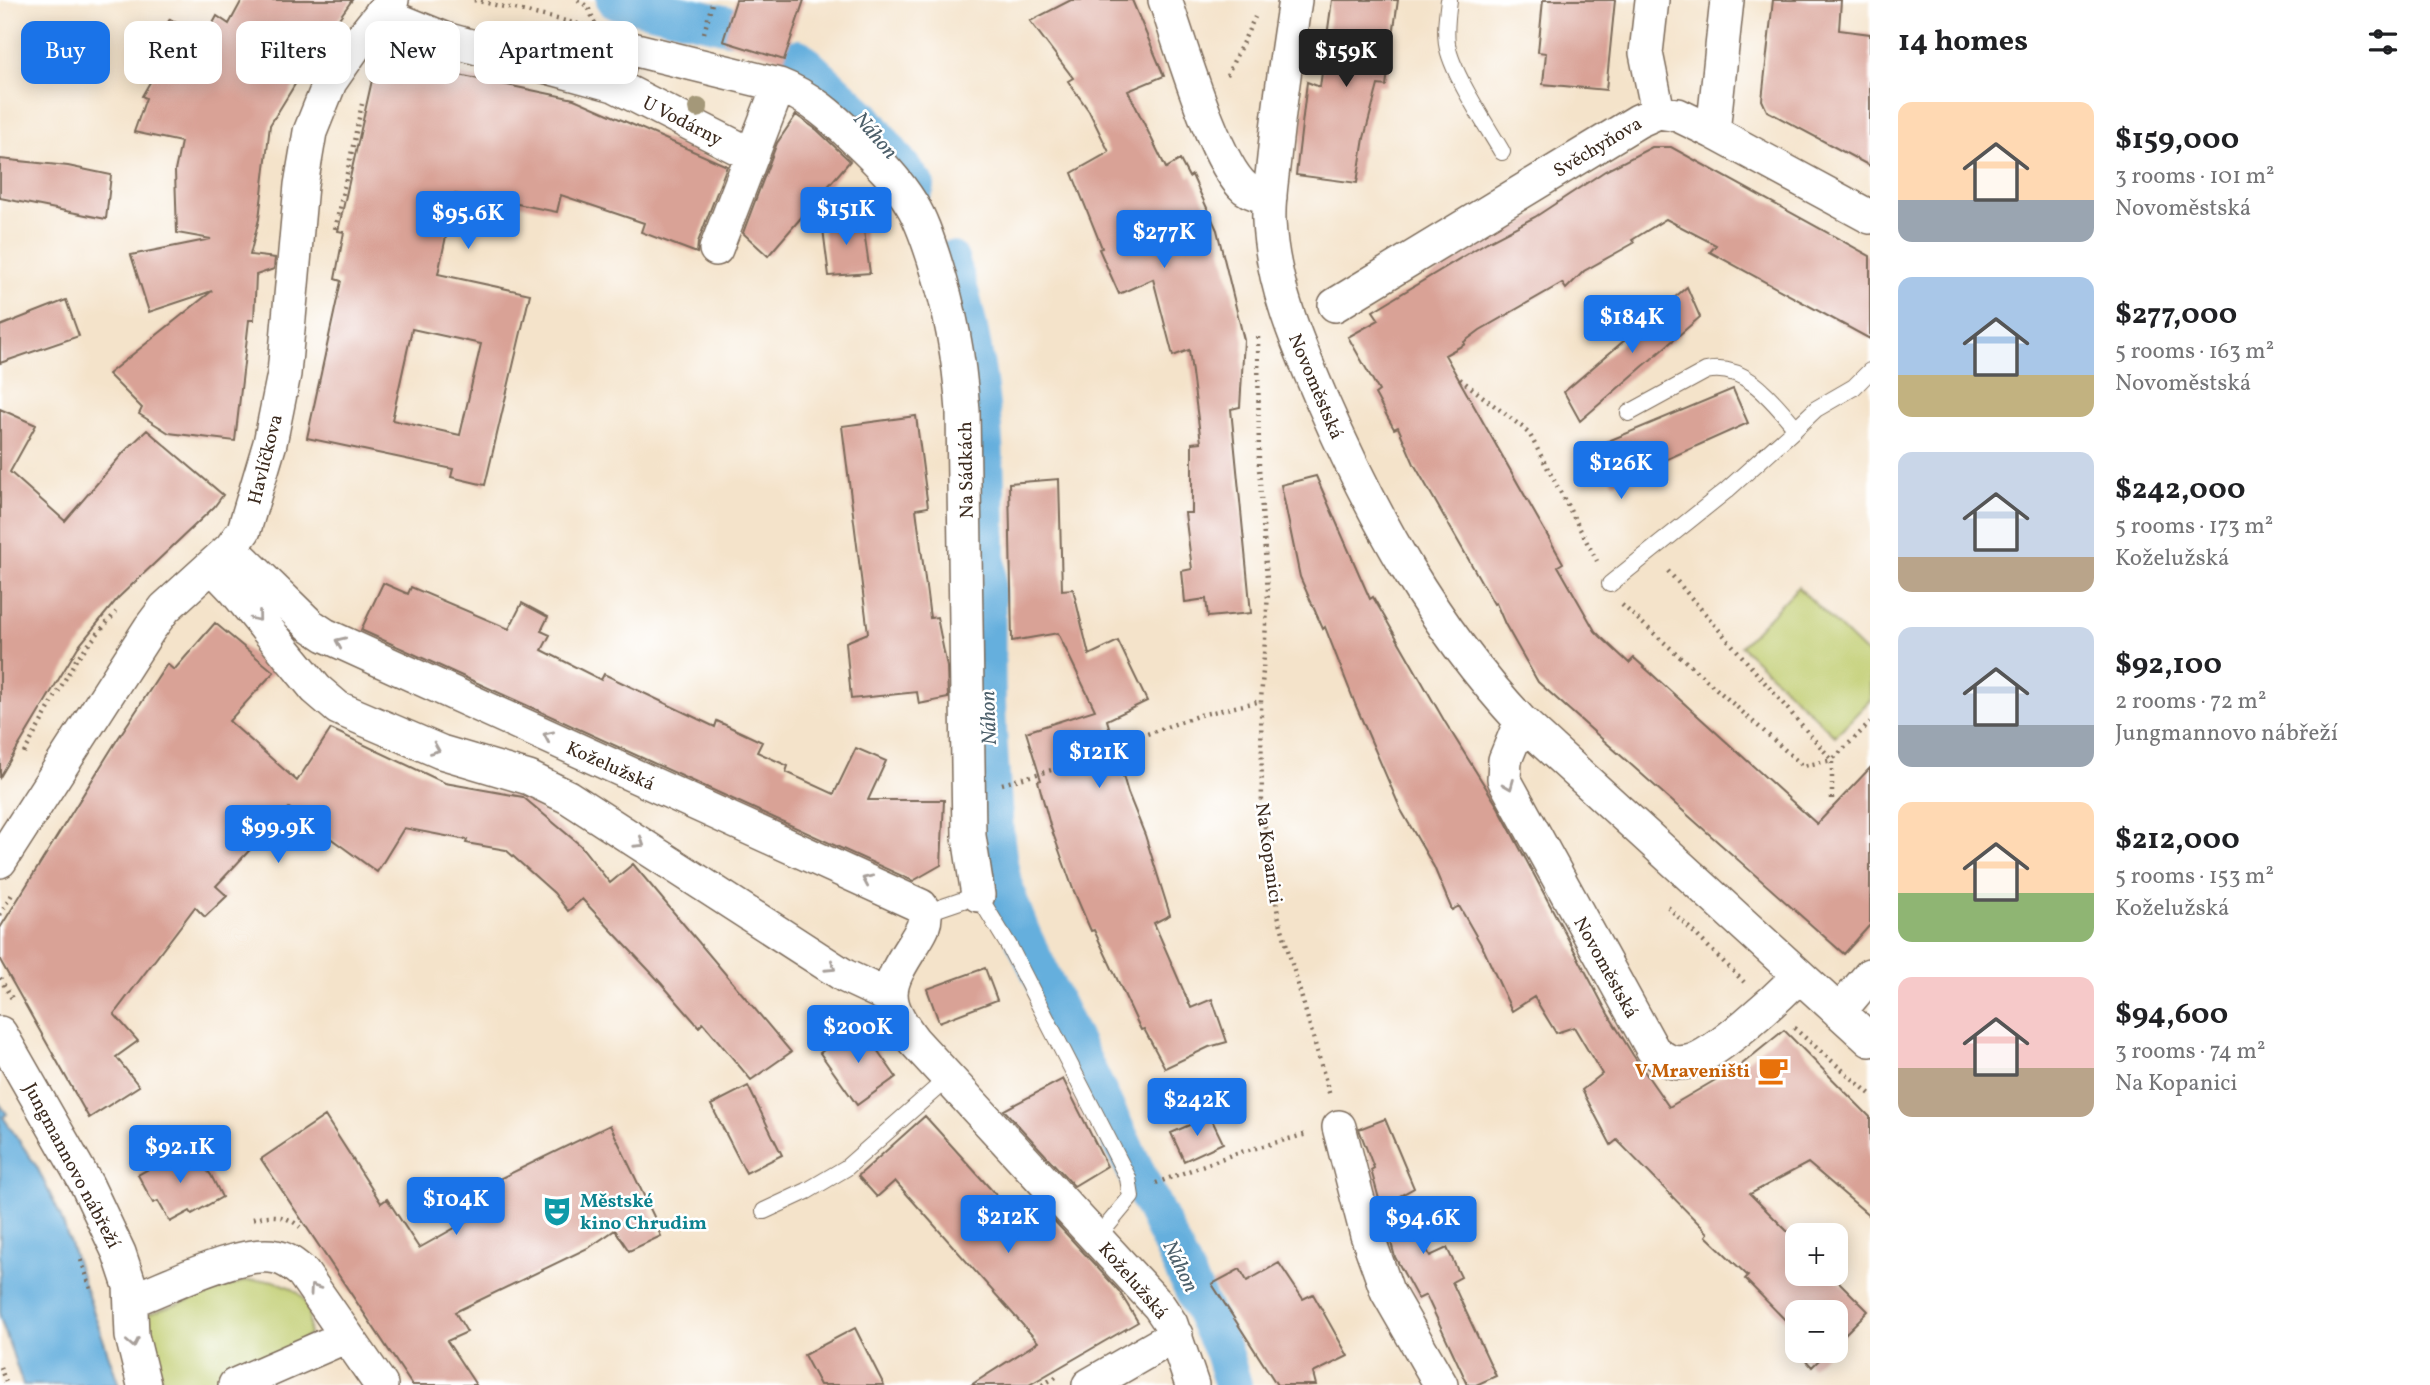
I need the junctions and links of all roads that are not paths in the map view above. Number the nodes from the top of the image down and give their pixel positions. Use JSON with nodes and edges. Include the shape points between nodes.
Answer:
{"nodes":[{"id":1,"x":1166,"y":0,"type":"edge"},
{"id":2,"x":1294,"y":0,"type":"edge"},
{"id":3,"x":1449,"y":0,"type":"edge"},
{"id":4,"x":1653,"y":0,"type":"edge"},
{"id":5,"x":1727,"y":0,"type":"edge"},
{"id":6,"x":387,"y":6,"type":"edge"},
{"id":7,"x":614,"y":85,"type":"junction"},
{"id":8,"x":792,"y":91,"type":"junction"},
{"id":9,"x":1658,"y":112,"type":"junction"},
{"id":10,"x":1713,"y":132,"type":"junction"},
{"id":11,"x":1502,"y":152,"type":"dead end"},
{"id":12,"x":752,"y":155,"type":"junction"},
{"id":13,"x":1270,"y":197,"type":"junction"},
{"id":14,"x":1870,"y":217,"type":"edge"},
{"id":15,"x":716,"y":249,"type":"dead end"},
{"id":16,"x":1335,"y":305,"type":"dead end"},
{"id":17,"x":1870,"y":371,"type":"edge"},
{"id":18,"x":1854,"y":387,"type":"junction"},
{"id":19,"x":1870,"y":395,"type":"edge"},
{"id":20,"x":1629,"y":413,"type":"dead end"},
{"id":21,"x":1796,"y":428,"type":"junction"},
{"id":22,"x":221,"y":557,"type":"junction"},
{"id":23,"x":1610,"y":584,"type":"dead end"},
{"id":24,"x":1521,"y":721,"type":"junction"},
{"id":25,"x":0,"y":861,"type":"edge"},
{"id":26,"x":978,"y":895,"type":"junction"},
{"id":27,"x":925,"y":913,"type":"junction"},
{"id":28,"x":1870,"y":975,"type":"edge"},
{"id":29,"x":1800,"y":976,"type":"junction"},
{"id":30,"x":890,"y":997,"type":"junction"},
{"id":31,"x":1839,"y":1012,"type":"junction"},
{"id":32,"x":10,"y":1024,"type":"edge"},
{"id":33,"x":1870,"y":1040,"type":"edge"},
{"id":34,"x":948,"y":1079,"type":"junction"},
{"id":35,"x":1339,"y":1127,"type":"road end"},
{"id":36,"x":764,"y":1210,"type":"dead end"},
{"id":37,"x":1097,"y":1238,"type":"junction"},
{"id":38,"x":132,"y":1300,"type":"junction"},
{"id":39,"x":1176,"y":1335,"type":"junction"},
{"id":40,"x":347,"y":1336,"type":"junction"},
{"id":41,"x":144,"y":1385,"type":"edge"},
{"id":42,"x":235,"y":1385,"type":"edge"},
{"id":43,"x":381,"y":1385,"type":"edge"},
{"id":44,"x":1089,"y":1385,"type":"edge"},
{"id":45,"x":1192,"y":1385,"type":"edge"},
{"id":46,"x":1441,"y":1385,"type":"edge"}],
"edges":[{"from":1,"to":13,"type":"street","via":[[1223,156],[1236,178],[1255,194]]},
{"from":2,"to":13,"type":"street","name":"Novoměstská"},
{"from":3,"to":11,"type":"lane","via":[[1447,46]]},
{"from":4,"to":9,"type":"street","via":[[1646,53]]},
{"from":5,"to":10,"type":"street"},
{"from":6,"to":7,"type":"street","name":"U Vodárny","via":[[445,38]]},
{"from":6,"to":22,"type":"street","name":"Havlíčkova","via":[[330,82],[310,132],[279,401],[253,508],[244,530]]},
{"from":7,"to":8,"type":"street","via":[[624,47]]},
{"from":7,"to":12,"type":"street","name":"U Vodárny"},
{"from":8,"to":12,"type":"street"},
{"from":8,"to":26,"type":"street","name":"Na Sádkách","via":[[835,120],[882,166],[913,206],[927,236],[952,323],[964,447],[969,836]]},
{"from":9,"to":10,"type":"street","name":"Svěchyňova","via":[[1678,115]]},
{"from":9,"to":16,"type":"street","name":"Svěchyňova"},
{"from":10,"to":14,"type":"street","name":"Svěchyňova"},
{"from":12,"to":15,"type":"street"},
{"from":13,"to":24,"type":"street","name":"Novoměstská","via":[[1271,248],[1283,300],[1340,440],[1392,546],[1445,628]]},
{"from":17,"to":18,"type":"lane"},
{"from":18,"to":19,"type":"lane"},
{"from":18,"to":21,"type":"lane","via":[[1816,409]]},
{"from":20,"to":21,"type":"lane","via":[[1718,368],[1734,372],[1762,390]]},
{"from":21,"to":23,"type":"lane","via":[[1735,484]]},
{"from":22,"to":25,"type":"street","name":"Havlíčkova","via":[[165,608],[133,652]]},
{"from":27,"to":22,"type":"street","name":"Koželužská","one_way":true,"via":[[913,901],[325,635]]},
{"from":22,"to":30,"type":"street","one_way":true,"via":[[234,589],[316,689],[338,708],[441,752],[529,778],[568,797],[845,976]]},
{"from":24,"to":29,"type":"street","name":"Novoměstská"},
{"from":24,"to":29,"type":"street","name":"Novoměstská","one_way":true,"via":[[1505,760],[1504,779],[1653,1050],[1666,1061],[1688,1062],[1707,1053]]},
{"from":26,"to":27,"type":"lane"},
{"from":26,"to":37,"type":"lane","via":[[1009,946],[1128,1178],[1131,1197]]},
{"from":27,"to":30,"type":"street","via":[[923,928],[894,977]]},
{"from":28,"to":31,"type":"street"},
{"from":29,"to":31,"type":"street","name":"Novoměstská"},
{"from":30,"to":34,"type":"street","name":"Koželužská","via":[[901,1024]]},
{"from":31,"to":33,"type":"street","name":"Novoměstská"},
{"from":32,"to":38,"type":"street","name":"Jungmannovo nábřeží","via":[[126,1271]]},
{"from":34,"to":36,"type":"lane","via":[[846,1168]]},
{"from":34,"to":37,"type":"street","name":"Koželužská"},
{"from":35,"to":46,"type":"street","via":[[1387,1291]]},
{"from":37,"to":39,"type":"street","name":"Koželužská","via":[[1165,1313]]},
{"from":40,"to":38,"type":"street","one_way":true,"via":[[303,1273],[276,1257],[233,1261]]},
{"from":38,"to":41,"type":"street","name":"Jungmannovo nábřeží","one_way":true,"via":[[132,1336]]},
{"from":39,"to":44,"type":"street"},
{"from":39,"to":45,"type":"street","name":"Koželužská"},
{"from":40,"to":42,"type":"street"},
{"from":40,"to":43,"type":"street"}]}
